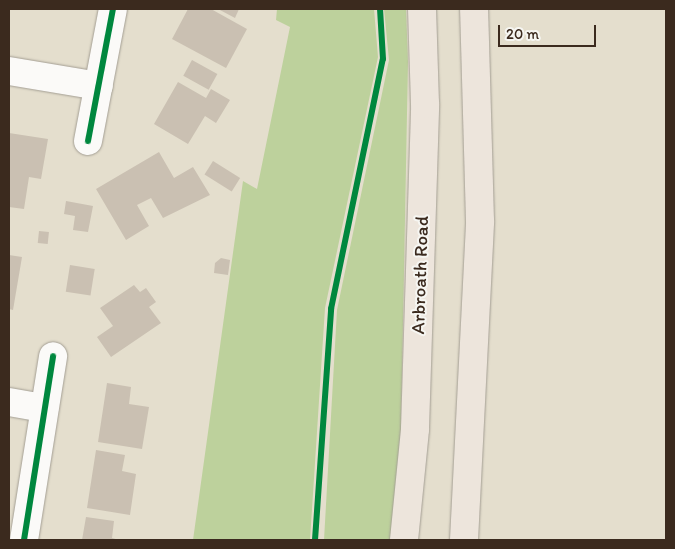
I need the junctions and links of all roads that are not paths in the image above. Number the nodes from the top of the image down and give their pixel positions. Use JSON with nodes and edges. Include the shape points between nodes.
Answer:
{"nodes":[{"id":1,"x":113,"y":9,"type":"edge"},
{"id":2,"x":422,"y":9,"type":"edge"},
{"id":3,"x":474,"y":9,"type":"edge"},
{"id":4,"x":9,"y":71,"type":"edge"},
{"id":5,"x":99,"y":86,"type":"junction"},
{"id":6,"x":88,"y":141,"type":"dead end"},
{"id":7,"x":53,"y":356,"type":"dead end"},
{"id":8,"x":9,"y":402,"type":"edge"},
{"id":9,"x":44,"y":408,"type":"junction"},
{"id":10,"x":24,"y":540,"type":"edge"},
{"id":11,"x":404,"y":540,"type":"edge"},
{"id":12,"x":464,"y":540,"type":"edge"}],
"edges":[{"from":1,"to":5,"type":"street"},
{"from":2,"to":11,"type":"main road","name":"Arbroath Road","via":[[425,114],[415,429]]},
{"from":3,"to":12,"type":"main road","via":[[480,221]]},
{"from":4,"to":5,"type":"street"},
{"from":5,"to":6,"type":"street"},
{"from":7,"to":9,"type":"street"},
{"from":8,"to":9,"type":"street"},
{"from":9,"to":10,"type":"street"}]}
